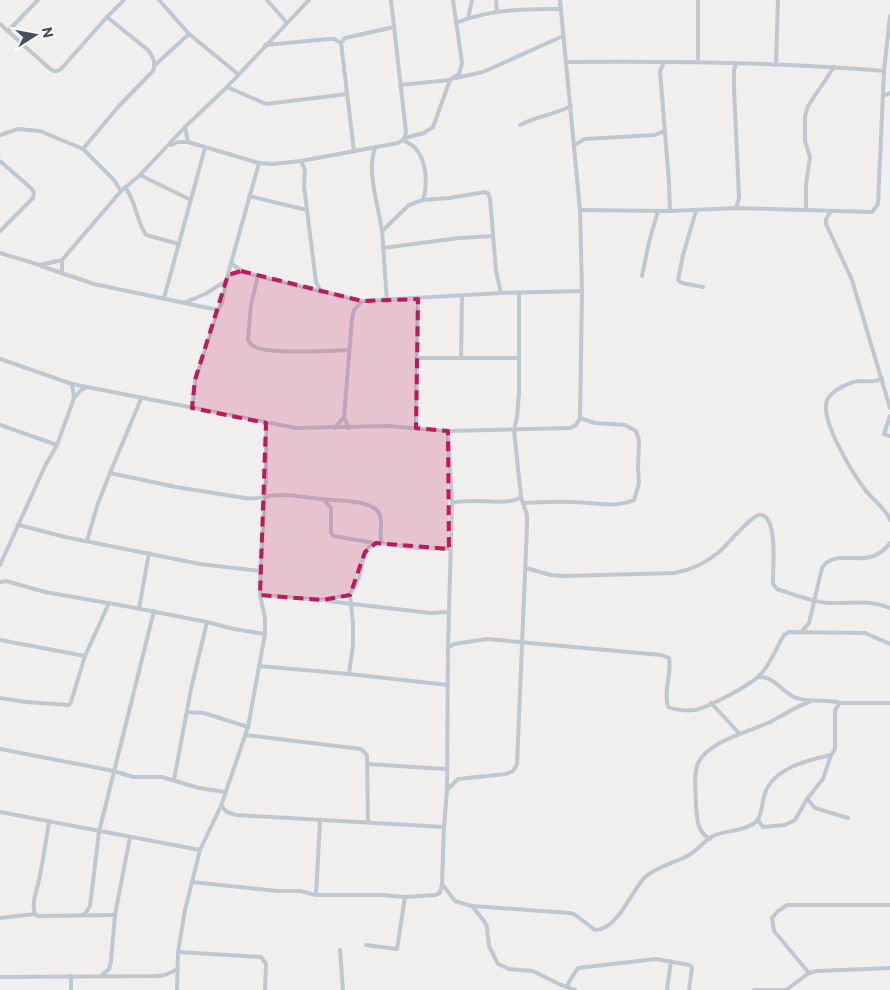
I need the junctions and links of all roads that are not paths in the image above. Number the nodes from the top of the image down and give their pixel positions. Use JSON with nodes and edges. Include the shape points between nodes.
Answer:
{"nodes":[{"id":1,"x":38,"y":0,"type":"edge"},
{"id":2,"x":124,"y":0,"type":"edge"},
{"id":3,"x":158,"y":0,"type":"edge"},
{"id":4,"x":267,"y":0,"type":"edge"},
{"id":5,"x":309,"y":0,"type":"edge"},
{"id":6,"x":391,"y":0,"type":"edge"},
{"id":7,"x":453,"y":0,"type":"edge"},
{"id":8,"x":472,"y":0,"type":"edge"},
{"id":9,"x":496,"y":0,"type":"edge"},
{"id":10,"x":560,"y":0,"type":"edge"},
{"id":11,"x":698,"y":0,"type":"edge"},
{"id":12,"x":778,"y":0,"type":"edge"},
{"id":13,"x":559,"y":9,"type":"junction"},
{"id":14,"x":497,"y":12,"type":"junction"},
{"id":15,"x":890,"y":16,"type":"edge"},
{"id":16,"x":107,"y":17,"type":"junction"},
{"id":17,"x":468,"y":18,"type":"junction"},
{"id":18,"x":287,"y":23,"type":"junction"},
{"id":19,"x":456,"y":23,"type":"junction"},
{"id":20,"x":0,"y":24,"type":"edge"},
{"id":21,"x":394,"y":28,"type":"junction"},
{"id":22,"x":8,"y":31,"type":"junction"},
{"id":23,"x":188,"y":34,"type":"junction"},
{"id":24,"x":563,"y":36,"type":"junction"},
{"id":25,"x":340,"y":44,"type":"junction"},
{"id":26,"x":265,"y":46,"type":"junction"},
{"id":27,"x":567,"y":62,"type":"junction"},
{"id":28,"x":664,"y":62,"type":"junction"},
{"id":29,"x":698,"y":62,"type":"junction"},
{"id":30,"x":736,"y":64,"type":"junction"},
{"id":31,"x":155,"y":65,"type":"junction"},
{"id":32,"x":776,"y":65,"type":"junction"},
{"id":33,"x":834,"y":67,"type":"junction"},
{"id":34,"x":461,"y":70,"type":"junction"},
{"id":35,"x":884,"y":71,"type":"junction"},
{"id":36,"x":238,"y":74,"type":"junction"},
{"id":37,"x":466,"y":76,"type":"junction"},
{"id":38,"x":455,"y":78,"type":"junction"},
{"id":39,"x":450,"y":80,"type":"junction"},
{"id":40,"x":400,"y":84,"type":"junction"},
{"id":41,"x":227,"y":87,"type":"junction"},
{"id":42,"x":347,"y":94,"type":"junction"},
{"id":43,"x":890,"y":94,"type":"edge"},
{"id":44,"x":882,"y":96,"type":"junction"},
{"id":45,"x":571,"y":106,"type":"junction"},
{"id":46,"x":520,"y":125,"type":"dead end"},
{"id":47,"x":185,"y":127,"type":"junction"},
{"id":48,"x":664,"y":130,"type":"junction"},
{"id":49,"x":0,"y":136,"type":"edge"},
{"id":50,"x":404,"y":139,"type":"junction"},
{"id":51,"x":188,"y":142,"type":"junction"},
{"id":52,"x":574,"y":145,"type":"junction"},
{"id":53,"x":169,"y":146,"type":"junction"},
{"id":54,"x":376,"y":147,"type":"junction"},
{"id":55,"x":205,"y":148,"type":"junction"},
{"id":56,"x":83,"y":149,"type":"junction"},
{"id":57,"x":354,"y":151,"type":"junction"},
{"id":58,"x":301,"y":161,"type":"junction"},
{"id":59,"x":0,"y":162,"type":"edge"},
{"id":60,"x":259,"y":164,"type":"junction"},
{"id":61,"x":140,"y":175,"type":"junction"},
{"id":62,"x":125,"y":187,"type":"junction"},
{"id":63,"x":121,"y":191,"type":"junction"},
{"id":64,"x":249,"y":196,"type":"junction"},
{"id":65,"x":191,"y":200,"type":"junction"},
{"id":66,"x":423,"y":200,"type":"junction"},
{"id":67,"x":736,"y":208,"type":"junction"},
{"id":68,"x":307,"y":210,"type":"junction"},
{"id":69,"x":580,"y":210,"type":"junction"},
{"id":70,"x":696,"y":210,"type":"junction"},
{"id":71,"x":806,"y":210,"type":"junction"},
{"id":72,"x":658,"y":211,"type":"junction"},
{"id":73,"x":670,"y":211,"type":"junction"},
{"id":74,"x":831,"y":211,"type":"junction"},
{"id":75,"x":0,"y":231,"type":"edge"},
{"id":76,"x":382,"y":231,"type":"junction"},
{"id":77,"x":494,"y":236,"type":"junction"},
{"id":78,"x":178,"y":244,"type":"junction"},
{"id":79,"x":383,"y":248,"type":"junction"},
{"id":80,"x":0,"y":253,"type":"edge"},
{"id":81,"x":62,"y":260,"type":"junction"},
{"id":82,"x":232,"y":264,"type":"junction"},
{"id":83,"x":40,"y":265,"type":"junction"},
{"id":84,"x":242,"y":271,"type":"junction"},
{"id":85,"x":62,"y":273,"type":"junction"},
{"id":86,"x":228,"y":275,"type":"junction"},
{"id":87,"x":258,"y":276,"type":"junction"},
{"id":88,"x":642,"y":276,"type":"dead end"},
{"id":89,"x":226,"y":281,"type":"junction"},
{"id":90,"x":316,"y":282,"type":"junction"},
{"id":91,"x":703,"y":287,"type":"dead end"},
{"id":92,"x":308,"y":289,"type":"junction"},
{"id":93,"x":582,"y":291,"type":"junction"},
{"id":94,"x":320,"y":292,"type":"junction"},
{"id":95,"x":501,"y":293,"type":"junction"},
{"id":96,"x":519,"y":293,"type":"junction"},
{"id":97,"x":462,"y":296,"type":"junction"},
{"id":98,"x":164,"y":298,"type":"junction"},
{"id":99,"x":418,"y":299,"type":"junction"},
{"id":100,"x":362,"y":301,"type":"junction"},
{"id":101,"x":387,"y":301,"type":"junction"},
{"id":102,"x":184,"y":302,"type":"junction"},
{"id":103,"x":218,"y":310,"type":"junction"},
{"id":104,"x":348,"y":350,"type":"junction"},
{"id":105,"x":417,"y":358,"type":"junction"},
{"id":106,"x":461,"y":358,"type":"junction"},
{"id":107,"x":519,"y":358,"type":"junction"},
{"id":108,"x":0,"y":360,"type":"edge"},
{"id":109,"x":882,"y":378,"type":"junction"},
{"id":110,"x":72,"y":384,"type":"junction"},
{"id":111,"x":88,"y":386,"type":"junction"},
{"id":112,"x":74,"y":398,"type":"junction"},
{"id":113,"x":141,"y":399,"type":"junction"},
{"id":114,"x":192,"y":408,"type":"junction"},
{"id":115,"x":890,"y":408,"type":"edge"},
{"id":116,"x":890,"y":416,"type":"edge"},
{"id":117,"x":344,"y":417,"type":"junction"},
{"id":118,"x":580,"y":418,"type":"junction"},
{"id":119,"x":266,"y":423,"type":"junction"},
{"id":120,"x":0,"y":425,"type":"edge"},
{"id":121,"x":335,"y":428,"type":"junction"},
{"id":122,"x":349,"y":428,"type":"junction"},
{"id":123,"x":416,"y":428,"type":"junction"},
{"id":124,"x":514,"y":430,"type":"junction"},
{"id":125,"x":448,"y":431,"type":"junction"},
{"id":126,"x":890,"y":436,"type":"edge"},
{"id":127,"x":57,"y":445,"type":"junction"},
{"id":128,"x":110,"y":472,"type":"junction"},
{"id":129,"x":521,"y":497,"type":"junction"},
{"id":130,"x":265,"y":498,"type":"junction"},
{"id":131,"x":324,"y":500,"type":"junction"},
{"id":132,"x":452,"y":503,"type":"junction"},
{"id":133,"x":524,"y":503,"type":"junction"},
{"id":134,"x":890,"y":520,"type":"edge"},
{"id":135,"x":19,"y":525,"type":"junction"},
{"id":136,"x":87,"y":541,"type":"junction"},
{"id":137,"x":376,"y":543,"type":"junction"},
{"id":138,"x":382,"y":543,"type":"junction"},
{"id":139,"x":890,"y":544,"type":"edge"},
{"id":140,"x":450,"y":548,"type":"junction"},
{"id":141,"x":149,"y":553,"type":"junction"},
{"id":142,"x":1,"y":557,"type":"edge"},
{"id":143,"x":0,"y":564,"type":"edge"},
{"id":144,"x":526,"y":568,"type":"junction"},
{"id":145,"x":260,"y":571,"type":"junction"},
{"id":146,"x":0,"y":582,"type":"edge"},
{"id":147,"x":260,"y":595,"type":"junction"},
{"id":148,"x":350,"y":595,"type":"junction"},
{"id":149,"x":322,"y":600,"type":"junction"},
{"id":150,"x":815,"y":601,"type":"junction"},
{"id":151,"x":109,"y":603,"type":"junction"},
{"id":152,"x":350,"y":604,"type":"junction"},
{"id":153,"x":890,"y":608,"type":"edge"},
{"id":154,"x":139,"y":609,"type":"junction"},
{"id":155,"x":154,"y":611,"type":"junction"},
{"id":156,"x":449,"y":612,"type":"junction"},
{"id":157,"x":207,"y":622,"type":"junction"},
{"id":158,"x":809,"y":623,"type":"junction"},
{"id":159,"x":802,"y":631,"type":"junction"},
{"id":160,"x":816,"y":631,"type":"junction"},
{"id":161,"x":265,"y":634,"type":"junction"},
{"id":162,"x":0,"y":640,"type":"edge"},
{"id":163,"x":522,"y":642,"type":"junction"},
{"id":164,"x":890,"y":644,"type":"edge"},
{"id":165,"x":448,"y":648,"type":"junction"},
{"id":166,"x":85,"y":656,"type":"junction"},
{"id":167,"x":259,"y":666,"type":"junction"},
{"id":168,"x":349,"y":674,"type":"junction"},
{"id":169,"x":758,"y":677,"type":"junction"},
{"id":170,"x":448,"y":685,"type":"junction"},
{"id":171,"x":0,"y":698,"type":"edge"},
{"id":172,"x":810,"y":702,"type":"junction"},
{"id":173,"x":711,"y":703,"type":"junction"},
{"id":174,"x":840,"y":703,"type":"junction"},
{"id":175,"x":890,"y":703,"type":"edge"},
{"id":176,"x":187,"y":712,"type":"junction"},
{"id":177,"x":248,"y":727,"type":"junction"},
{"id":178,"x":739,"y":734,"type":"junction"},
{"id":179,"x":245,"y":735,"type":"junction"},
{"id":180,"x":0,"y":749,"type":"edge"},
{"id":181,"x":831,"y":756,"type":"junction"},
{"id":182,"x":367,"y":764,"type":"junction"},
{"id":183,"x":114,"y":771,"type":"junction"},
{"id":184,"x":447,"y":771,"type":"junction"},
{"id":185,"x":458,"y":779,"type":"junction"},
{"id":186,"x":174,"y":780,"type":"junction"},
{"id":187,"x":447,"y":790,"type":"junction"},
{"id":188,"x":225,"y":792,"type":"junction"},
{"id":189,"x":807,"y":799,"type":"junction"},
{"id":190,"x":220,"y":806,"type":"junction"},
{"id":191,"x":0,"y":812,"type":"edge"},
{"id":192,"x":848,"y":818,"type":"dead end"},
{"id":193,"x":758,"y":820,"type":"junction"},
{"id":194,"x":320,"y":821,"type":"junction"},
{"id":195,"x":49,"y":822,"type":"junction"},
{"id":196,"x":368,"y":822,"type":"junction"},
{"id":197,"x":444,"y":827,"type":"junction"},
{"id":198,"x":99,"y":832,"type":"junction"},
{"id":199,"x":130,"y":837,"type":"junction"},
{"id":200,"x":710,"y":839,"type":"junction"},
{"id":201,"x":200,"y":850,"type":"junction"},
{"id":202,"x":192,"y":882,"type":"junction"},
{"id":203,"x":442,"y":884,"type":"junction"},
{"id":204,"x":316,"y":895,"type":"junction"},
{"id":205,"x":405,"y":897,"type":"junction"},
{"id":206,"x":890,"y":905,"type":"edge"},
{"id":207,"x":472,"y":906,"type":"junction"},
{"id":208,"x":35,"y":914,"type":"junction"},
{"id":209,"x":81,"y":915,"type":"junction"},
{"id":210,"x":115,"y":915,"type":"junction"},
{"id":211,"x":0,"y":918,"type":"edge"},
{"id":212,"x":366,"y":945,"type":"dead end"},
{"id":213,"x":340,"y":950,"type":"dead end"},
{"id":214,"x":178,"y":952,"type":"junction"},
{"id":215,"x":671,"y":961,"type":"junction"},
{"id":216,"x":890,"y":968,"type":"edge"},
{"id":217,"x":178,"y":969,"type":"junction"},
{"id":218,"x":809,"y":973,"type":"junction"},
{"id":219,"x":71,"y":976,"type":"junction"},
{"id":220,"x":101,"y":976,"type":"junction"},
{"id":221,"x":0,"y":977,"type":"edge"},
{"id":222,"x":567,"y":987,"type":"junction"},
{"id":223,"x":72,"y":990,"type":"edge"},
{"id":224,"x":177,"y":990,"type":"edge"},
{"id":225,"x":265,"y":990,"type":"edge"},
{"id":226,"x":343,"y":990,"type":"edge"},
{"id":227,"x":575,"y":990,"type":"edge"},
{"id":228,"x":667,"y":990,"type":"edge"},
{"id":229,"x":689,"y":990,"type":"edge"},
{"id":230,"x":754,"y":990,"type":"edge"},
{"id":231,"x":786,"y":990,"type":"edge"}],
"edges":[{"from":1,"to":22,"type":"street"},
{"from":2,"to":16,"type":"street"},
{"from":3,"to":23,"type":"street"},
{"from":4,"to":18,"type":"street"},
{"from":5,"to":18,"type":"street"},
{"from":6,"to":21,"type":"street"},
{"from":7,"to":19,"type":"street"},
{"from":8,"to":17,"type":"street"},
{"from":9,"to":14,"type":"street"},
{"from":10,"to":13,"type":"street"},
{"from":11,"to":29,"type":"street"},
{"from":12,"to":32,"type":"street"},
{"from":13,"to":14,"type":"street"},
{"from":13,"to":24,"type":"street"},
{"from":14,"to":17,"type":"street"},
{"from":15,"to":35,"type":"street"},
{"from":16,"to":22,"type":"street","via":[[57,72],[53,72]]},
{"from":16,"to":31,"type":"street","via":[[148,50]]},
{"from":17,"to":19,"type":"street"},
{"from":18,"to":26,"type":"street"},
{"from":19,"to":34,"type":"street"},
{"from":20,"to":22,"type":"street"},
{"from":21,"to":25,"type":"street","via":[[344,38]]},
{"from":21,"to":40,"type":"street"},
{"from":23,"to":31,"type":"street"},
{"from":23,"to":36,"type":"street"},
{"from":24,"to":27,"type":"street"},
{"from":24,"to":37,"type":"street","via":[[483,72]]},
{"from":25,"to":26,"type":"street","via":[[328,39]]},
{"from":25,"to":42,"type":"street"},
{"from":26,"to":36,"type":"street"},
{"from":27,"to":28,"type":"street"},
{"from":27,"to":45,"type":"street"},
{"from":28,"to":29,"type":"street"},
{"from":28,"to":48,"type":"street","via":[[660,71]]},
{"from":29,"to":30,"type":"street"},
{"from":30,"to":32,"type":"street"},
{"from":30,"to":67,"type":"street","via":[[734,88],[739,198]]},
{"from":31,"to":56,"type":"street","via":[[154,71]]},
{"from":32,"to":33,"type":"street"},
{"from":33,"to":35,"type":"street"},
{"from":33,"to":71,"type":"street","via":[[808,106],[805,116],[805,141],[810,157]]},
{"from":34,"to":37,"type":"street"},
{"from":34,"to":38,"type":"street"},
{"from":35,"to":44,"type":"street"},
{"from":36,"to":41,"type":"street"},
{"from":37,"to":38,"type":"street"},
{"from":38,"to":39,"type":"street"},
{"from":39,"to":40,"type":"street"},
{"from":39,"to":50,"type":"street","via":[[433,127]]},
{"from":40,"to":50,"type":"street","via":[[406,132]]},
{"from":41,"to":42,"type":"street","via":[[266,104]]},
{"from":41,"to":47,"type":"street"},
{"from":42,"to":57,"type":"street"},
{"from":43,"to":44,"type":"street"},
{"from":44,"to":74,"type":"street","via":[[878,204],[872,212]]},
{"from":45,"to":46,"type":"street"},
{"from":45,"to":52,"type":"street"},
{"from":47,"to":51,"type":"street"},
{"from":47,"to":53,"type":"street"},
{"from":48,"to":52,"type":"street","via":[[655,134],[585,139]]},
{"from":48,"to":73,"type":"street"},
{"from":49,"to":56,"type":"street","via":[[18,129],[40,131]]},
{"from":50,"to":54,"type":"street"},
{"from":50,"to":66,"type":"street","via":[[414,147],[424,166],[426,191]]},
{"from":51,"to":53,"type":"street"},
{"from":51,"to":55,"type":"street"},
{"from":52,"to":69,"type":"street"},
{"from":53,"to":61,"type":"street"},
{"from":54,"to":57,"type":"street"},
{"from":54,"to":76,"type":"street","via":[[372,153],[372,166]]},
{"from":55,"to":60,"type":"street"},
{"from":55,"to":65,"type":"street"},
{"from":56,"to":63,"type":"street"},
{"from":57,"to":58,"type":"street"},
{"from":58,"to":60,"type":"street"},
{"from":58,"to":68,"type":"street","via":[[305,170]]},
{"from":59,"to":75,"type":"street","via":[[27,185],[34,198]]},
{"from":60,"to":64,"type":"street"},
{"from":61,"to":62,"type":"street"},
{"from":61,"to":65,"type":"street"},
{"from":62,"to":63,"type":"street"},
{"from":62,"to":78,"type":"street","via":[[146,235]]},
{"from":63,"to":81,"type":"street"},
{"from":64,"to":68,"type":"street"},
{"from":64,"to":82,"type":"street"},
{"from":65,"to":78,"type":"street"},
{"from":66,"to":76,"type":"street","via":[[409,205]]},
{"from":66,"to":77,"type":"street","via":[[488,193]]},
{"from":67,"to":70,"type":"street"},
{"from":67,"to":71,"type":"street"},
{"from":68,"to":90,"type":"street"},
{"from":69,"to":72,"type":"street"},
{"from":69,"to":93,"type":"street"},
{"from":70,"to":73,"type":"street"},
{"from":70,"to":91,"type":"street","via":[[678,280]]},
{"from":71,"to":74,"type":"street"},
{"from":72,"to":73,"type":"street"},
{"from":72,"to":88,"type":"street"},
{"from":74,"to":109,"type":"street","via":[[826,224],[852,280]]},
{"from":76,"to":79,"type":"street"},
{"from":77,"to":79,"type":"street"},
{"from":77,"to":95,"type":"street"},
{"from":78,"to":98,"type":"street"},
{"from":79,"to":101,"type":"street"},
{"from":80,"to":83,"type":"street"},
{"from":81,"to":83,"type":"street"},
{"from":81,"to":85,"type":"street"},
{"from":82,"to":84,"type":"street"},
{"from":82,"to":86,"type":"street"},
{"from":83,"to":85,"type":"street"},
{"from":84,"to":86,"type":"street"},
{"from":84,"to":87,"type":"street"},
{"from":85,"to":98,"type":"street","via":[[94,284]]},
{"from":86,"to":89,"type":"street"},
{"from":87,"to":92,"type":"street"},
{"from":87,"to":104,"type":"street","via":[[250,305],[248,339],[253,347]]},
{"from":89,"to":102,"type":"street"},
{"from":89,"to":103,"type":"street"},
{"from":90,"to":92,"type":"street"},
{"from":90,"to":94,"type":"street"},
{"from":92,"to":94,"type":"street"},
{"from":93,"to":96,"type":"street"},
{"from":93,"to":118,"type":"street"},
{"from":94,"to":100,"type":"street"},
{"from":95,"to":96,"type":"street"},
{"from":95,"to":97,"type":"street"},
{"from":96,"to":107,"type":"street"},
{"from":97,"to":99,"type":"street"},
{"from":97,"to":106,"type":"street"},
{"from":98,"to":102,"type":"street"},
{"from":99,"to":101,"type":"street"},
{"from":99,"to":105,"type":"street"},
{"from":100,"to":101,"type":"street"},
{"from":100,"to":104,"type":"street","via":[[354,310]]},
{"from":102,"to":103,"type":"street"},
{"from":103,"to":114,"type":"street","via":[[195,380]]},
{"from":104,"to":117,"type":"street"},
{"from":105,"to":106,"type":"street"},
{"from":105,"to":123,"type":"street"},
{"from":106,"to":107,"type":"street"},
{"from":107,"to":124,"type":"street","via":[[520,392]]},
{"from":108,"to":110,"type":"street"},
{"from":109,"to":115,"type":"street"},
{"from":109,"to":134,"type":"street","via":[[874,382],[853,382],[828,397],[825,405],[831,430],[847,460],[867,493],[884,508]]},
{"from":110,"to":111,"type":"street"},
{"from":110,"to":112,"type":"street"},
{"from":111,"to":112,"type":"street"},
{"from":111,"to":113,"type":"street"},
{"from":112,"to":127,"type":"street"},
{"from":113,"to":114,"type":"street"},
{"from":113,"to":128,"type":"street"},
{"from":114,"to":119,"type":"street"},
{"from":116,"to":126,"type":"street","via":[[884,434]]},
{"from":117,"to":121,"type":"street"},
{"from":117,"to":122,"type":"street"},
{"from":118,"to":124,"type":"street","via":[[570,428]]},
{"from":118,"to":133,"type":"street","via":[[625,425],[636,431],[639,483],[634,500],[617,504]]},
{"from":119,"to":121,"type":"street","via":[[296,428]]},
{"from":119,"to":130,"type":"street"},
{"from":120,"to":127,"type":"street"},
{"from":121,"to":122,"type":"street"},
{"from":122,"to":123,"type":"street"},
{"from":123,"to":125,"type":"street"},
{"from":124,"to":125,"type":"street"},
{"from":124,"to":129,"type":"street"},
{"from":125,"to":132,"type":"street"},
{"from":127,"to":135,"type":"street"},
{"from":128,"to":130,"type":"street","via":[[185,488]]},
{"from":128,"to":136,"type":"street"},
{"from":129,"to":132,"type":"street","via":[[510,502]]},
{"from":129,"to":133,"type":"street"},
{"from":130,"to":131,"type":"street","via":[[280,495]]},
{"from":130,"to":145,"type":"street"},
{"from":131,"to":137,"type":"street","via":[[331,508],[331,533],[334,536]]},
{"from":131,"to":138,"type":"street","via":[[360,503],[377,510]]},
{"from":132,"to":140,"type":"street"},
{"from":133,"to":144,"type":"street","via":[[527,515]]},
{"from":135,"to":136,"type":"street"},
{"from":135,"to":142,"type":"street"},
{"from":136,"to":141,"type":"street"},
{"from":137,"to":138,"type":"street"},
{"from":137,"to":148,"type":"street","via":[[365,552]]},
{"from":138,"to":140,"type":"street"},
{"from":139,"to":150,"type":"street","via":[[879,554],[865,559],[834,558],[825,562]]},
{"from":140,"to":156,"type":"street"},
{"from":141,"to":145,"type":"street","via":[[200,564]]},
{"from":141,"to":154,"type":"street"},
{"from":142,"to":143,"type":"street"},
{"from":144,"to":150,"type":"street","via":[[565,576],[685,571],[710,559],[758,515],[764,516],[772,530],[776,588]]},
{"from":144,"to":163,"type":"street"},
{"from":145,"to":147,"type":"street"},
{"from":146,"to":151,"type":"street"},
{"from":147,"to":149,"type":"street"},
{"from":147,"to":161,"type":"street"},
{"from":148,"to":149,"type":"street"},
{"from":148,"to":152,"type":"street"},
{"from":149,"to":152,"type":"street"},
{"from":150,"to":153,"type":"street","via":[[870,602]]},
{"from":150,"to":158,"type":"street"},
{"from":151,"to":154,"type":"street"},
{"from":151,"to":166,"type":"street"},
{"from":152,"to":156,"type":"street","via":[[430,613]]},
{"from":152,"to":168,"type":"street","via":[[353,645]]},
{"from":154,"to":155,"type":"street"},
{"from":155,"to":157,"type":"street"},
{"from":155,"to":183,"type":"street"},
{"from":156,"to":165,"type":"street"},
{"from":157,"to":161,"type":"street"},
{"from":157,"to":176,"type":"street"},
{"from":158,"to":159,"type":"street"},
{"from":158,"to":160,"type":"street"},
{"from":159,"to":160,"type":"street"},
{"from":159,"to":169,"type":"street","via":[[784,635]]},
{"from":160,"to":164,"type":"street","via":[[865,633]]},
{"from":161,"to":167,"type":"street"},
{"from":162,"to":166,"type":"street"},
{"from":163,"to":165,"type":"street","via":[[487,639],[454,644]]},
{"from":163,"to":173,"type":"street","via":[[666,656],[670,664],[666,696],[668,707],[694,710]]},
{"from":163,"to":185,"type":"street","via":[[517,764],[506,774]]},
{"from":165,"to":170,"type":"street"},
{"from":166,"to":171,"type":"street","via":[[69,705]]},
{"from":167,"to":168,"type":"street"},
{"from":167,"to":177,"type":"street"},
{"from":168,"to":170,"type":"street"},
{"from":169,"to":172,"type":"street","via":[[768,677],[794,696]]},
{"from":169,"to":173,"type":"street"},
{"from":170,"to":184,"type":"street"},
{"from":172,"to":174,"type":"street"},
{"from":172,"to":178,"type":"street"},
{"from":173,"to":178,"type":"street"},
{"from":174,"to":175,"type":"street"},
{"from":174,"to":181,"type":"street","via":[[835,710],[836,749]]},
{"from":176,"to":177,"type":"street","via":[[204,713]]},
{"from":176,"to":186,"type":"street"},
{"from":177,"to":179,"type":"street"},
{"from":178,"to":200,"type":"street","via":[[712,749],[698,763],[697,820],[700,831]]},
{"from":179,"to":182,"type":"street","via":[[361,749],[367,756]]},
{"from":179,"to":188,"type":"street"},
{"from":180,"to":183,"type":"street"},
{"from":181,"to":189,"type":"street","via":[[823,778]]},
{"from":181,"to":193,"type":"street","via":[[806,761],[782,772],[768,786]]},
{"from":182,"to":184,"type":"street"},
{"from":182,"to":196,"type":"street"},
{"from":183,"to":186,"type":"street","via":[[133,777]]},
{"from":183,"to":198,"type":"street"},
{"from":184,"to":185,"type":"street"},
{"from":184,"to":187,"type":"street"},
{"from":185,"to":187,"type":"street"},
{"from":186,"to":188,"type":"street"},
{"from":187,"to":197,"type":"street"},
{"from":188,"to":190,"type":"street"},
{"from":189,"to":192,"type":"street","via":[[815,808]]},
{"from":189,"to":193,"type":"street","via":[[790,824],[763,828]]},
{"from":190,"to":194,"type":"street","via":[[236,815]]},
{"from":190,"to":201,"type":"street"},
{"from":191,"to":195,"type":"street"},
{"from":193,"to":200,"type":"street"},
{"from":194,"to":196,"type":"street"},
{"from":194,"to":204,"type":"street"},
{"from":195,"to":198,"type":"street"},
{"from":195,"to":208,"type":"street","via":[[35,896]]},
{"from":196,"to":197,"type":"street"},
{"from":197,"to":203,"type":"street"},
{"from":198,"to":199,"type":"street"},
{"from":198,"to":209,"type":"street","via":[[90,906]]},
{"from":199,"to":201,"type":"street"},
{"from":199,"to":210,"type":"street"},
{"from":200,"to":207,"type":"street","via":[[691,854],[645,877],[626,907],[599,930],[569,913]]},
{"from":201,"to":202,"type":"street"},
{"from":202,"to":204,"type":"street"},
{"from":202,"to":214,"type":"street"},
{"from":203,"to":205,"type":"street","via":[[440,893],[436,895]]},
{"from":203,"to":207,"type":"street","via":[[455,901]]},
{"from":204,"to":205,"type":"street"},
{"from":205,"to":212,"type":"street","via":[[397,949]]},
{"from":206,"to":218,"type":"street","via":[[787,904],[778,911],[772,918],[774,932]]},
{"from":207,"to":222,"type":"street","via":[[487,927],[489,946],[498,964],[513,970],[533,971]]},
{"from":208,"to":209,"type":"street"},
{"from":208,"to":211,"type":"street"},
{"from":209,"to":210,"type":"street"},
{"from":210,"to":220,"type":"street","via":[[111,961],[109,969]]},
{"from":213,"to":226,"type":"street"},
{"from":214,"to":217,"type":"street"},
{"from":214,"to":225,"type":"street","via":[[261,957],[266,964]]},
{"from":215,"to":222,"type":"street","via":[[656,959],[582,967],[575,970]]},
{"from":215,"to":228,"type":"street"},
{"from":215,"to":229,"type":"street","via":[[692,968]]},
{"from":216,"to":218,"type":"street"},
{"from":217,"to":220,"type":"street","via":[[156,976]]},
{"from":217,"to":224,"type":"street"},
{"from":218,"to":231,"type":"street"},
{"from":219,"to":220,"type":"street"},
{"from":219,"to":221,"type":"street"},
{"from":219,"to":223,"type":"street"},
{"from":222,"to":227,"type":"street"},
{"from":230,"to":231,"type":"street"}]}
